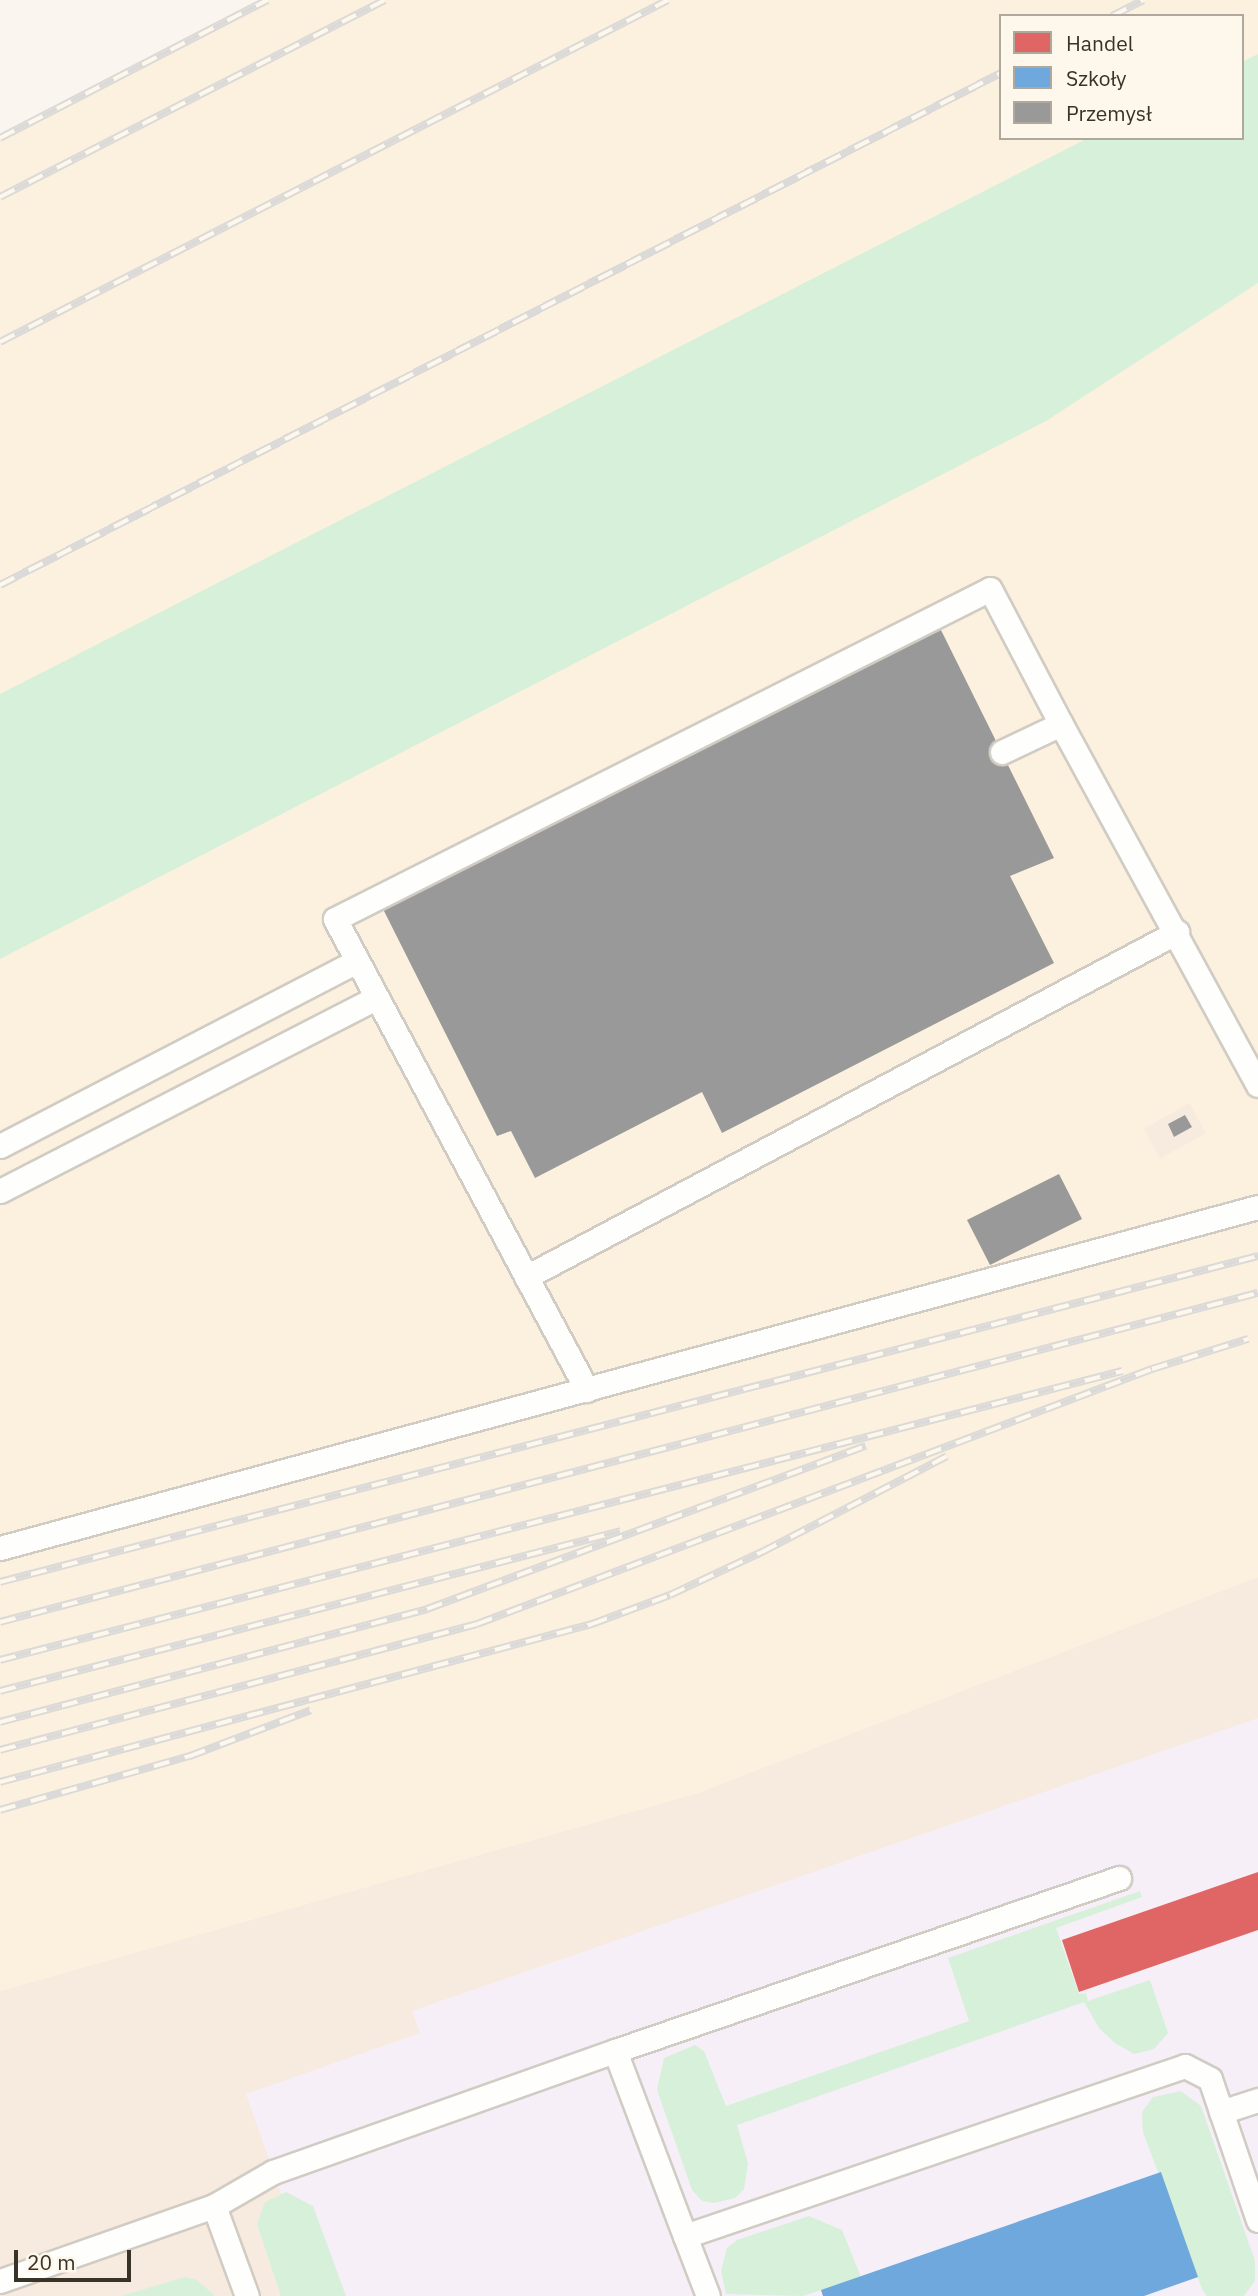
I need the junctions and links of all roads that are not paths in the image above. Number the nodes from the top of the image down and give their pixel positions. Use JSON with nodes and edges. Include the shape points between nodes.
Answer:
{"nodes":[{"id":1,"x":1061,"y":724,"type":"junction"},
{"id":2,"x":1002,"y":752,"type":"dead end"},
{"id":3,"x":1177,"y":932,"type":"junction"},
{"id":4,"x":357,"y":961,"type":"junction"},
{"id":5,"x":376,"y":998,"type":"junction"},
{"id":6,"x":1258,"y":1085,"type":"edge"},
{"id":7,"x":0,"y":1146,"type":"edge"},
{"id":8,"x":0,"y":1191,"type":"edge"},
{"id":9,"x":1258,"y":1207,"type":"edge"},
{"id":10,"x":526,"y":1277,"type":"junction"},
{"id":11,"x":587,"y":1390,"type":"junction"},
{"id":12,"x":0,"y":1548,"type":"edge"},
{"id":13,"x":1119,"y":1878,"type":"dead end"},
{"id":14,"x":615,"y":2051,"type":"junction"},
{"id":15,"x":1258,"y":2100,"type":"edge"},
{"id":16,"x":1221,"y":2112,"type":"junction"},
{"id":17,"x":214,"y":2206,"type":"junction"},
{"id":18,"x":1258,"y":2220,"type":"edge"},
{"id":19,"x":685,"y":2236,"type":"junction"},
{"id":20,"x":0,"y":2281,"type":"edge"},
{"id":21,"x":247,"y":2296,"type":"edge"},
{"id":22,"x":708,"y":2296,"type":"edge"}],
"edges":[{"from":1,"to":2,"type":"lane"},
{"from":1,"to":3,"type":"lane"},
{"from":1,"to":4,"type":"lane","via":[[990,589],[335,919]]},
{"from":3,"to":6,"type":"lane"},
{"from":3,"to":10,"type":"lane"},
{"from":4,"to":5,"type":"lane"},
{"from":4,"to":7,"type":"lane"},
{"from":5,"to":8,"type":"lane"},
{"from":5,"to":10,"type":"lane"},
{"from":9,"to":11,"type":"lane"},
{"from":10,"to":11,"type":"lane"},
{"from":11,"to":12,"type":"lane"},
{"from":13,"to":14,"type":"lane"},
{"from":14,"to":17,"type":"lane","via":[[273,2172]]},
{"from":14,"to":19,"type":"lane"},
{"from":15,"to":16,"type":"lane"},
{"from":16,"to":18,"type":"lane"},
{"from":16,"to":19,"type":"lane","via":[[1210,2079],[1185,2066]]},
{"from":17,"to":20,"type":"lane"},
{"from":17,"to":21,"type":"lane"},
{"from":19,"to":22,"type":"lane"}]}
